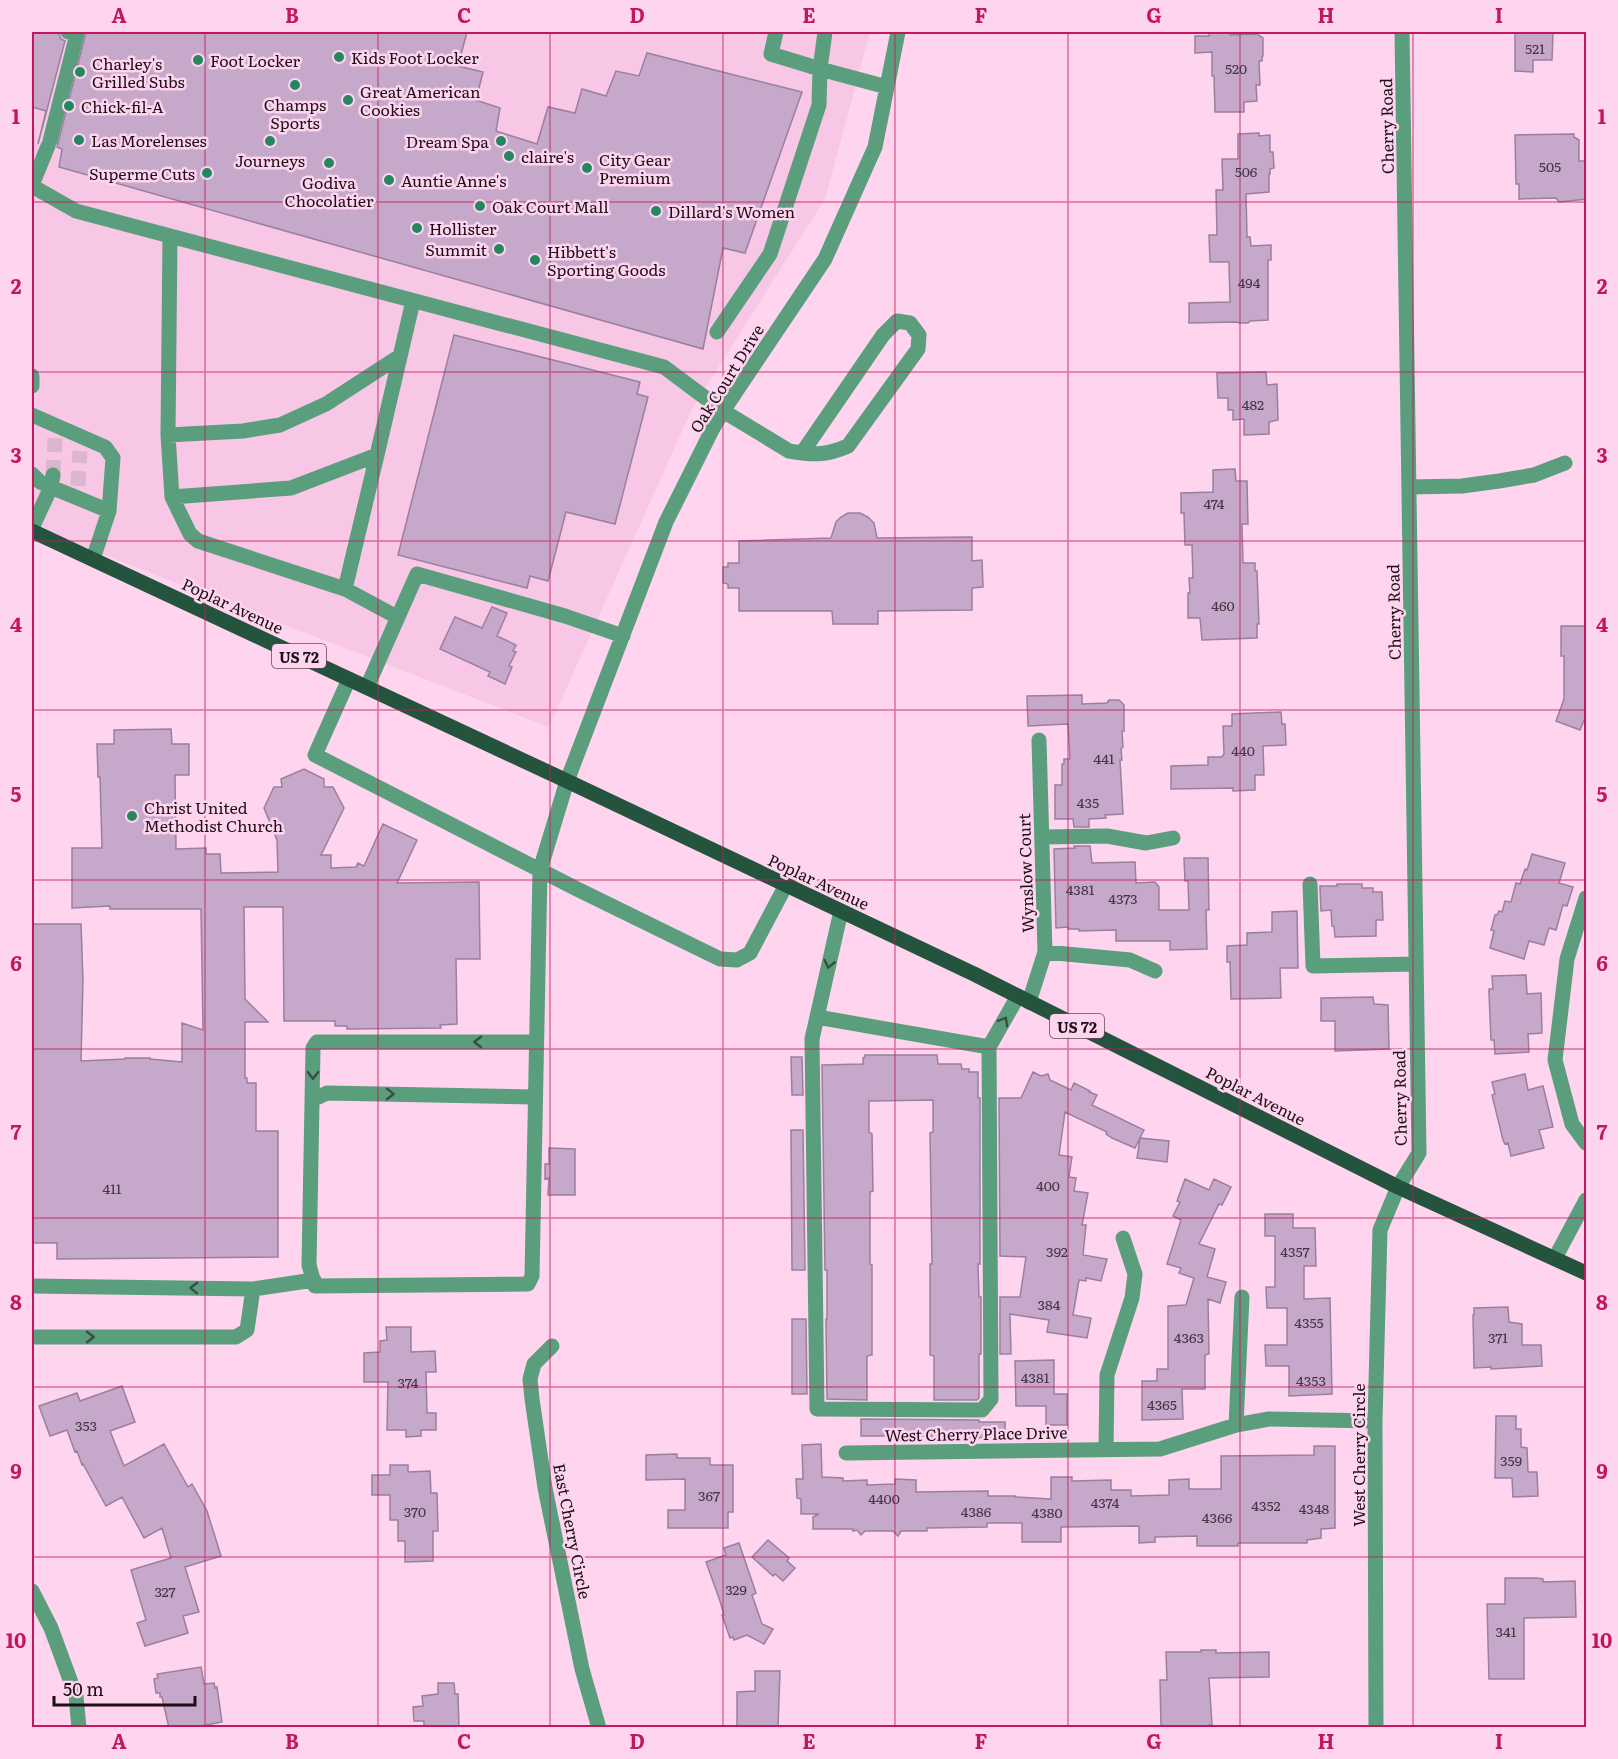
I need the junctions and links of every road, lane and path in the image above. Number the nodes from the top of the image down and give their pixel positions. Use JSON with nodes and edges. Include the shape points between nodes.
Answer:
{"nodes":[{"id":1,"x":68,"y":32,"type":"edge"},
{"id":2,"x":776,"y":32,"type":"edge"},
{"id":3,"x":825,"y":32,"type":"edge"},
{"id":4,"x":898,"y":32,"type":"edge"},
{"id":5,"x":1402,"y":32,"type":"edge"},
{"id":6,"x":820,"y":69,"type":"junction"},
{"id":7,"x":887,"y":87,"type":"junction"},
{"id":8,"x":32,"y":185,"type":"edge"},
{"id":9,"x":170,"y":236,"type":"junction"},
{"id":10,"x":413,"y":301,"type":"junction"},
{"id":11,"x":717,"y":332,"type":"dead end"},
{"id":12,"x":400,"y":356,"type":"junction"},
{"id":13,"x":32,"y":376,"type":"edge"},
{"id":14,"x":32,"y":386,"type":"edge"},
{"id":15,"x":723,"y":411,"type":"junction"},
{"id":16,"x":32,"y":415,"type":"edge"},
{"id":17,"x":168,"y":435,"type":"junction"},
{"id":18,"x":802,"y":453,"type":"junction"},
{"id":19,"x":377,"y":455,"type":"junction"},
{"id":20,"x":1565,"y":463,"type":"dead end"},
{"id":21,"x":32,"y":474,"type":"edge"},
{"id":22,"x":52,"y":481,"type":"junction"},
{"id":23,"x":1409,"y":488,"type":"junction"},
{"id":24,"x":172,"y":497,"type":"junction"},
{"id":25,"x":109,"y":511,"type":"junction"},
{"id":26,"x":32,"y":529,"type":"edge"},
{"id":27,"x":93,"y":559,"type":"junction"},
{"id":28,"x":345,"y":589,"type":"junction"},
{"id":29,"x":397,"y":617,"type":"junction"},
{"id":30,"x":623,"y":636,"type":"junction"},
{"id":31,"x":349,"y":679,"type":"junction"},
{"id":32,"x":367,"y":687,"type":"junction"},
{"id":33,"x":1039,"y":741,"type":"dead end"},
{"id":34,"x":567,"y":781,"type":"junction"},
{"id":35,"x":1042,"y":837,"type":"junction"},
{"id":36,"x":1173,"y":838,"type":"dead end"},
{"id":37,"x":540,"y":870,"type":"junction"},
{"id":38,"x":1310,"y":884,"type":"dead end"},
{"id":39,"x":786,"y":885,"type":"junction"},
{"id":40,"x":1587,"y":898,"type":"edge"},
{"id":41,"x":841,"y":911,"type":"junction"},
{"id":42,"x":1046,"y":952,"type":"junction"},
{"id":43,"x":1415,"y":964,"type":"junction"},
{"id":44,"x":1155,"y":971,"type":"dead end"},
{"id":45,"x":1024,"y":999,"type":"junction"},
{"id":46,"x":817,"y":1017,"type":"junction"},
{"id":47,"x":536,"y":1042,"type":"junction"},
{"id":48,"x":989,"y":1047,"type":"junction"},
{"id":49,"x":535,"y":1097,"type":"junction"},
{"id":50,"x":312,"y":1100,"type":"junction"},
{"id":51,"x":1587,"y":1143,"type":"edge"},
{"id":52,"x":1398,"y":1187,"type":"junction"},
{"id":53,"x":1587,"y":1200,"type":"edge"},
{"id":54,"x":1123,"y":1238,"type":"dead end"},
{"id":55,"x":1555,"y":1258,"type":"junction"},
{"id":56,"x":1587,"y":1273,"type":"edge"},
{"id":57,"x":314,"y":1280,"type":"junction"},
{"id":58,"x":32,"y":1286,"type":"edge"},
{"id":59,"x":253,"y":1289,"type":"junction"},
{"id":60,"x":1242,"y":1297,"type":"dead end"},
{"id":61,"x":32,"y":1337,"type":"edge"},
{"id":62,"x":552,"y":1346,"type":"dead end"},
{"id":63,"x":1375,"y":1421,"type":"junction"},
{"id":64,"x":1236,"y":1425,"type":"junction"},
{"id":65,"x":1106,"y":1449,"type":"junction"},
{"id":66,"x":846,"y":1453,"type":"dead end"},
{"id":67,"x":32,"y":1591,"type":"edge"},
{"id":68,"x":79,"y":1728,"type":"edge"},
{"id":69,"x":599,"y":1728,"type":"edge"},
{"id":70,"x":1376,"y":1728,"type":"edge"}],
"edges":[{"from":1,"to":8,"type":"street","via":[[77,34],[49,144]]},
{"from":2,"to":6,"type":"street","via":[[771,54]]},
{"from":3,"to":6,"type":"street"},
{"from":4,"to":7,"type":"street","name":"Oak Court Drive"},
{"from":5,"to":23,"type":"street","name":"Cherry Road"},
{"from":6,"to":7,"type":"street"},
{"from":6,"to":11,"type":"street","via":[[819,105],[770,254]]},
{"from":7,"to":15,"type":"street","name":"Oak Court Drive","via":[[875,147],[825,259]]},
{"from":8,"to":9,"type":"street","via":[[76,211]]},
{"from":9,"to":10,"type":"street"},
{"from":9,"to":17,"type":"street"},
{"from":10,"to":12,"type":"street"},
{"from":10,"to":15,"type":"street","via":[[664,367]]},
{"from":12,"to":17,"type":"street","via":[[326,404],[280,425]]},
{"from":12,"to":19,"type":"street"},
{"from":13,"to":14,"type":"street"},
{"from":15,"to":18,"type":"street","via":[[789,451]]},
{"from":15,"to":30,"type":"street","name":"Oak Court Drive","via":[[666,522]]},
{"from":16,"to":25,"type":"street","via":[[81,444],[105,447],[113,458]]},
{"from":17,"to":24,"type":"street"},
{"from":18,"to":18,"type":"street","via":[[830,453],[848,446],[918,349],[919,335],[910,323],[897,321],[883,335]]},
{"from":19,"to":24,"type":"street","via":[[291,488]]},
{"from":19,"to":28,"type":"street"},
{"from":20,"to":23,"type":"street","via":[[1534,475],[1499,481]]},
{"from":21,"to":22,"type":"street","via":[[40,482]]},
{"from":22,"to":25,"type":"street"},
{"from":22,"to":26,"type":"street"},
{"from":23,"to":43,"type":"street","name":"Cherry Road"},
{"from":24,"to":28,"type":"street","via":[[190,534],[198,541]]},
{"from":25,"to":27,"type":"street"},
{"from":26,"to":27,"type":"main road","name":"Poplar Avenue","number":"US 72"},
{"from":27,"to":31,"type":"main road","name":"Poplar Avenue","number":"US 72"},
{"from":28,"to":29,"type":"street"},
{"from":29,"to":30,"type":"street","via":[[417,574]]},
{"from":29,"to":32,"type":"street"},
{"from":30,"to":34,"type":"street","name":"Oak Court Drive"},
{"from":31,"to":32,"type":"main road","name":"Poplar Avenue","number":"US 72"},
{"from":31,"to":37,"type":"street","via":[[315,754]]},
{"from":32,"to":34,"type":"main road","name":"Poplar Avenue","number":"US 72"},
{"from":33,"to":35,"type":"street","name":"Wynslow Court"},
{"from":34,"to":37,"type":"street","name":"Oak Court Drive"},
{"from":34,"to":39,"type":"main road","name":"Poplar Avenue","number":"US 72"},
{"from":35,"to":36,"type":"street","via":[[1107,836],[1146,843]]},
{"from":35,"to":42,"type":"street","name":"Wynslow Court"},
{"from":37,"to":39,"type":"street","via":[[720,959],[736,960],[750,952]]},
{"from":37,"to":47,"type":"street","name":"Oak Court Drive"},
{"from":38,"to":43,"type":"street","via":[[1313,966]]},
{"from":39,"to":41,"type":"main road","name":"Poplar Avenue","number":"US 72"},
{"from":40,"to":51,"type":"street","via":[[1567,959],[1555,1060],[1572,1124]]},
{"from":41,"to":45,"type":"main road","name":"Poplar Avenue","number":"US 72"},
{"from":41,"to":46,"type":"street","one_way":true},
{"from":42,"to":44,"type":"street","via":[[1130,960]]},
{"from":42,"to":45,"type":"street","name":"Wynslow Court"},
{"from":43,"to":52,"type":"street","name":"Cherry Road","via":[[1419,1153]]},
{"from":48,"to":45,"type":"street","name":"Wynslow Court","one_way":true},
{"from":45,"to":52,"type":"main road","name":"Poplar Avenue","number":"US 72"},
{"from":46,"to":48,"type":"street"},
{"from":46,"to":48,"type":"street","via":[[812,1039],[817,1409],[982,1410],[991,1399]]},
{"from":47,"to":49,"type":"street","name":"Oak Court Drive"},
{"from":47,"to":50,"type":"street","one_way":true,"via":[[316,1042]]},
{"from":50,"to":49,"type":"street","one_way":true,"via":[[327,1092]]},
{"from":49,"to":57,"type":"street","name":"Oak Court Drive","via":[[528,1284],[315,1286]]},
{"from":50,"to":57,"type":"street","via":[[309,1265]]},
{"from":52,"to":55,"type":"main road","name":"Poplar Avenue","number":"US 72"},
{"from":52,"to":63,"type":"street","name":"West Cherry Circle","via":[[1380,1230]]},
{"from":53,"to":55,"type":"street"},
{"from":54,"to":65,"type":"street","via":[[1135,1274],[1132,1298],[1107,1375]]},
{"from":55,"to":56,"type":"main road","name":"Poplar Avenue","number":"US 72"},
{"from":57,"to":59,"type":"street"},
{"from":59,"to":58,"type":"street","one_way":true},
{"from":61,"to":59,"type":"street","one_way":true,"via":[[236,1337],[247,1330]]},
{"from":60,"to":64,"type":"street"},
{"from":62,"to":69,"type":"street","name":"East Cherry Circle","via":[[534,1364],[530,1379],[532,1399],[549,1509],[582,1669]]},
{"from":63,"to":64,"type":"street","name":"West Cherry Place Drive","via":[[1269,1419]]},
{"from":63,"to":70,"type":"street","name":"West Cherry Circle"},
{"from":64,"to":65,"type":"street","name":"West Cherry Place Drive","via":[[1160,1449]]},
{"from":65,"to":66,"type":"street","name":"West Cherry Place Drive"},
{"from":67,"to":68,"type":"street","via":[[51,1628],[76,1696]]}]}
